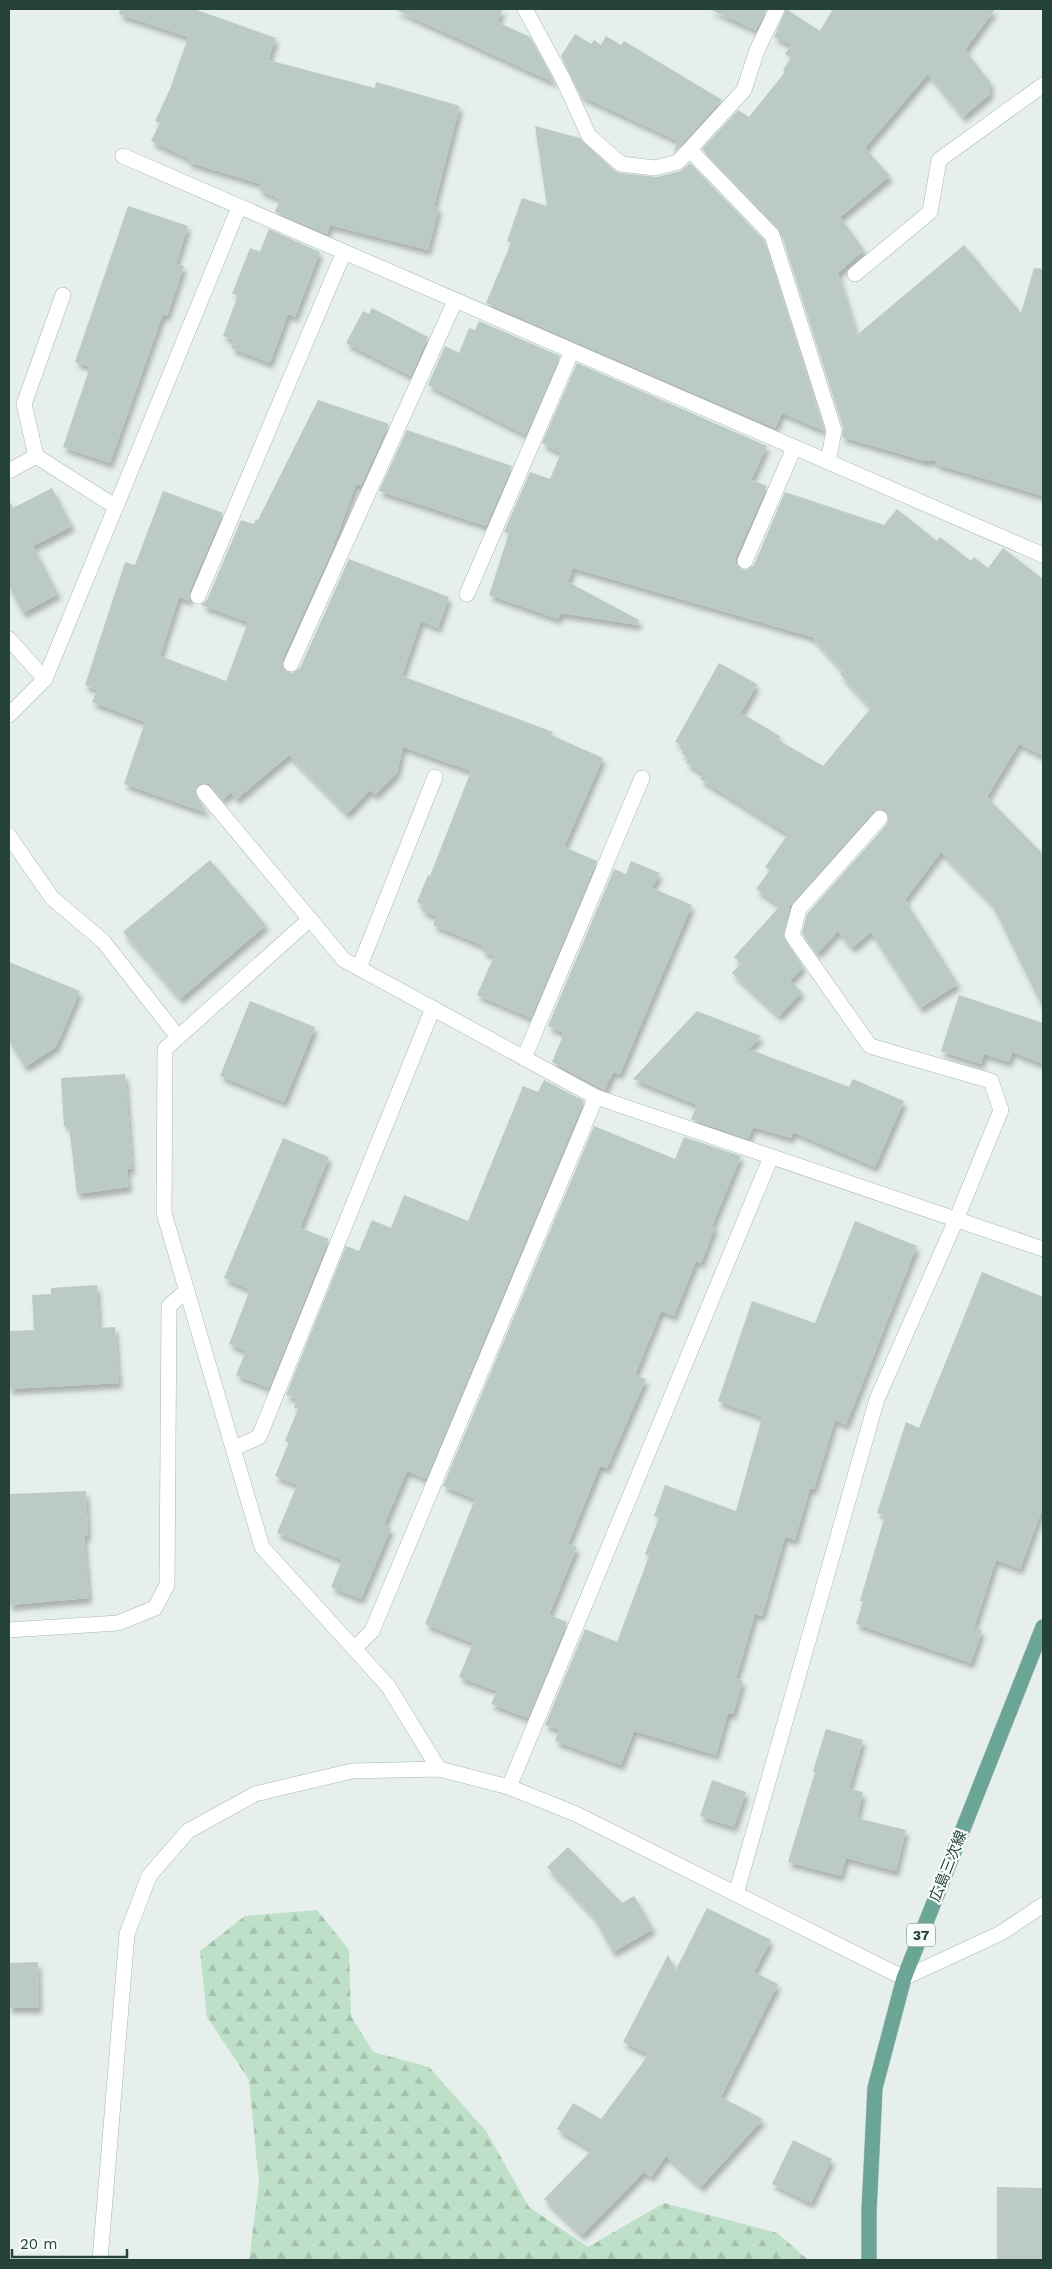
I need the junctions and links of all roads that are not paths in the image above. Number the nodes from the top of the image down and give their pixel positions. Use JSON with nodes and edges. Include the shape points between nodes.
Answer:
{"nodes":[{"id":1,"x":525,"y":9,"type":"edge"},
{"id":2,"x":777,"y":9,"type":"edge"},
{"id":3,"x":1043,"y":85,"type":"edge"},
{"id":4,"x":690,"y":150,"type":"junction"},
{"id":5,"x":123,"y":156,"type":"dead end"},
{"id":6,"x":239,"y":207,"type":"junction"},
{"id":7,"x":344,"y":252,"type":"junction"},
{"id":8,"x":855,"y":274,"type":"dead end"},
{"id":9,"x":63,"y":295,"type":"dead end"},
{"id":10,"x":455,"y":300,"type":"junction"},
{"id":11,"x":572,"y":351,"type":"junction"},
{"id":12,"x":794,"y":448,"type":"junction"},
{"id":13,"x":36,"y":456,"type":"junction"},
{"id":14,"x":828,"y":462,"type":"junction"},
{"id":15,"x":9,"y":471,"type":"edge"},
{"id":16,"x":116,"y":507,"type":"junction"},
{"id":17,"x":1043,"y":555,"type":"edge"},
{"id":18,"x":745,"y":561,"type":"dead end"},
{"id":19,"x":468,"y":594,"type":"dead end"},
{"id":20,"x":198,"y":596,"type":"dead end"},
{"id":21,"x":9,"y":638,"type":"edge"},
{"id":22,"x":291,"y":664,"type":"dead end"},
{"id":23,"x":45,"y":679,"type":"junction"},
{"id":24,"x":9,"y":715,"type":"edge"},
{"id":25,"x":435,"y":777,"type":"dead end"},
{"id":26,"x":642,"y":778,"type":"dead end"},
{"id":27,"x":204,"y":792,"type":"dead end"},
{"id":28,"x":880,"y":818,"type":"dead end"},
{"id":29,"x":9,"y":836,"type":"edge"},
{"id":30,"x":310,"y":919,"type":"junction"},
{"id":31,"x":359,"y":968,"type":"junction"},
{"id":32,"x":433,"y":1008,"type":"junction"},
{"id":33,"x":178,"y":1037,"type":"junction"},
{"id":34,"x":524,"y":1058,"type":"junction"},
{"id":35,"x":596,"y":1097,"type":"junction"},
{"id":36,"x":771,"y":1157,"type":"junction"},
{"id":37,"x":956,"y":1220,"type":"junction"},
{"id":38,"x":1043,"y":1249,"type":"edge"},
{"id":39,"x":187,"y":1290,"type":"junction"},
{"id":40,"x":234,"y":1448,"type":"junction"},
{"id":41,"x":1043,"y":1627,"type":"edge"},
{"id":42,"x":9,"y":1630,"type":"edge"},
{"id":43,"x":355,"y":1648,"type":"junction"},
{"id":44,"x":439,"y":1769,"type":"junction"},
{"id":45,"x":509,"y":1787,"type":"junction"},
{"id":46,"x":736,"y":1894,"type":"junction"},
{"id":47,"x":1043,"y":1906,"type":"edge"},
{"id":48,"x":904,"y":1978,"type":"junction"},
{"id":49,"x":100,"y":2260,"type":"edge"},
{"id":50,"x":869,"y":2260,"type":"edge"}],
"edges":[{"from":1,"to":4,"type":"street","via":[[563,78],[589,136],[621,164],[655,168],[678,162]]},
{"from":2,"to":4,"type":"street","via":[[757,50],[744,90]]},
{"from":3,"to":8,"type":"street","via":[[939,160],[930,212]]},
{"from":4,"to":14,"type":"street","via":[[772,235],[834,430]]},
{"from":5,"to":6,"type":"street"},
{"from":6,"to":7,"type":"street"},
{"from":6,"to":16,"type":"street"},
{"from":7,"to":10,"type":"street"},
{"from":7,"to":20,"type":"street"},
{"from":9,"to":13,"type":"street","via":[[24,404]]},
{"from":10,"to":11,"type":"street"},
{"from":10,"to":22,"type":"street"},
{"from":11,"to":12,"type":"street"},
{"from":11,"to":19,"type":"street"},
{"from":12,"to":14,"type":"street"},
{"from":12,"to":18,"type":"street"},
{"from":13,"to":15,"type":"street"},
{"from":13,"to":16,"type":"street"},
{"from":14,"to":17,"type":"street"},
{"from":16,"to":23,"type":"street"},
{"from":21,"to":23,"type":"street"},
{"from":23,"to":24,"type":"street"},
{"from":25,"to":31,"type":"street"},
{"from":26,"to":34,"type":"street"},
{"from":27,"to":30,"type":"street"},
{"from":28,"to":37,"type":"street","via":[[799,909],[792,934],[870,1046],[991,1081],[1002,1110]]},
{"from":29,"to":33,"type":"street","via":[[52,898],[103,941]]},
{"from":30,"to":31,"type":"street","via":[[344,960]]},
{"from":30,"to":33,"type":"street"},
{"from":31,"to":32,"type":"street"},
{"from":32,"to":34,"type":"street"},
{"from":32,"to":40,"type":"street","via":[[259,1437]]},
{"from":33,"to":39,"type":"street","via":[[165,1049],[164,1213]]},
{"from":34,"to":35,"type":"street"},
{"from":35,"to":36,"type":"street"},
{"from":35,"to":43,"type":"street","via":[[372,1631]]},
{"from":36,"to":37,"type":"street"},
{"from":36,"to":45,"type":"street"},
{"from":37,"to":38,"type":"street"},
{"from":37,"to":46,"type":"street","via":[[877,1399]]},
{"from":39,"to":40,"type":"street"},
{"from":39,"to":42,"type":"street","via":[[169,1306],[167,1585],[155,1608],[118,1623]]},
{"from":40,"to":43,"type":"street","via":[[262,1547]]},
{"from":41,"to":48,"type":"main road","name":"広島三次線","number":"37"},
{"from":43,"to":44,"type":"street","via":[[388,1686]]},
{"from":44,"to":45,"type":"street"},
{"from":44,"to":49,"type":"street","via":[[352,1771],[255,1794],[188,1831],[149,1876],[127,1934]]},
{"from":45,"to":46,"type":"street","via":[[576,1814]]},
{"from":46,"to":48,"type":"street"},
{"from":47,"to":48,"type":"street","via":[[1001,1933]]},
{"from":48,"to":50,"type":"main road","name":"広島三次線","number":"37","via":[[875,2088]]}]}
